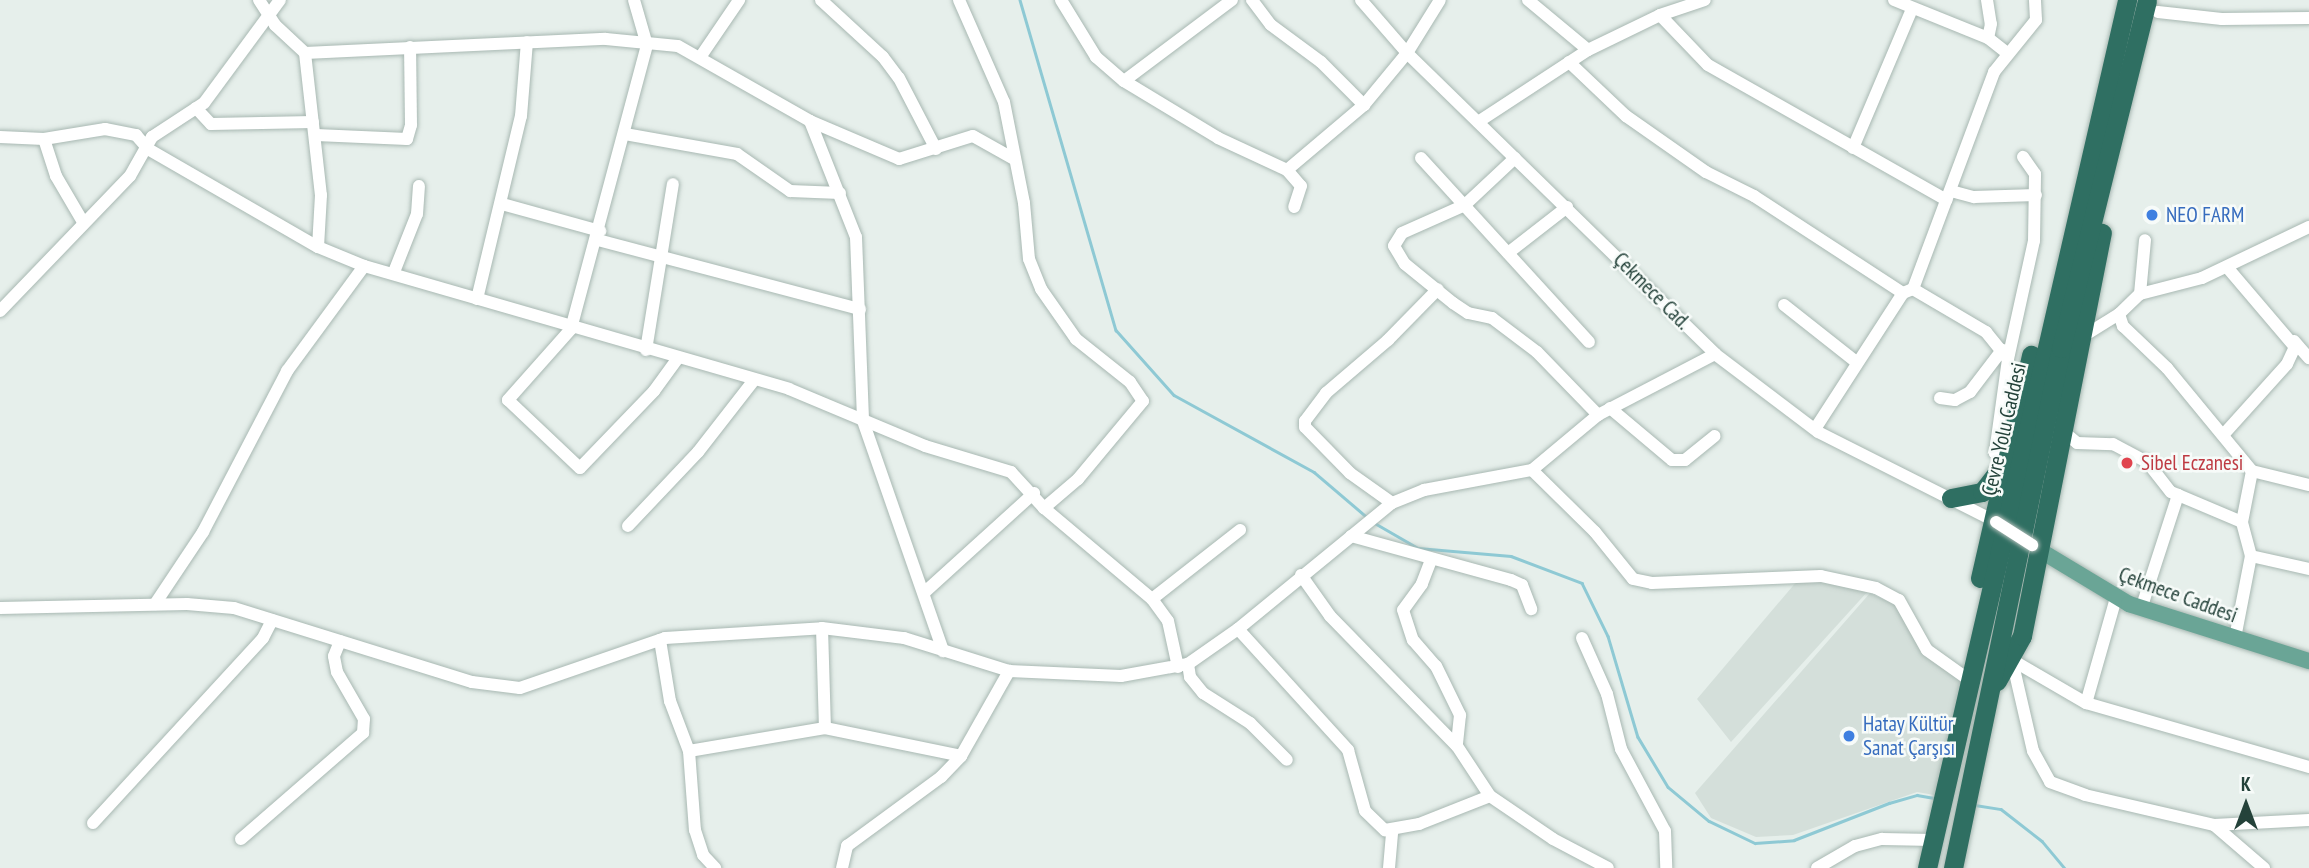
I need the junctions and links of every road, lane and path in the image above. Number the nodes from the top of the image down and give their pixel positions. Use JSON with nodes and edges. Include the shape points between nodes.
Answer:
{"nodes":[{"id":1,"x":279,"y":0,"type":"edge"},
{"id":2,"x":634,"y":0,"type":"edge"},
{"id":3,"x":739,"y":0,"type":"edge"},
{"id":4,"x":821,"y":0,"type":"edge"},
{"id":5,"x":959,"y":0,"type":"edge"},
{"id":6,"x":1061,"y":0,"type":"edge"},
{"id":7,"x":1232,"y":0,"type":"edge"},
{"id":8,"x":1252,"y":0,"type":"edge"},
{"id":9,"x":1361,"y":0,"type":"edge"},
{"id":10,"x":1440,"y":0,"type":"edge"},
{"id":11,"x":1528,"y":0,"type":"edge"},
{"id":12,"x":1705,"y":0,"type":"edge"},
{"id":13,"x":1894,"y":0,"type":"edge"},
{"id":14,"x":1987,"y":0,"type":"edge"},
{"id":15,"x":2035,"y":0,"type":"edge"},
{"id":16,"x":2127,"y":0,"type":"edge"},
{"id":17,"x":264,"y":4,"type":"edge"},
{"id":18,"x":2152,"y":6,"type":"edge"},
{"id":19,"x":1912,"y":9,"type":"junction"},
{"id":20,"x":1660,"y":15,"type":"junction"},
{"id":21,"x":2309,"y":18,"type":"edge"},
{"id":22,"x":1988,"y":38,"type":"junction"},
{"id":23,"x":527,"y":41,"type":"junction"},
{"id":24,"x":647,"y":45,"type":"junction"},
{"id":25,"x":410,"y":47,"type":"junction"},
{"id":26,"x":1588,"y":50,"type":"junction"},
{"id":27,"x":2006,"y":52,"type":"junction"},
{"id":28,"x":305,"y":53,"type":"junction"},
{"id":29,"x":1407,"y":53,"type":"junction"},
{"id":30,"x":701,"y":56,"type":"junction"},
{"id":31,"x":1569,"y":62,"type":"junction"},
{"id":32,"x":1124,"y":81,"type":"junction"},
{"id":33,"x":1364,"y":105,"type":"junction"},
{"id":34,"x":196,"y":108,"type":"junction"},
{"id":35,"x":2121,"y":114,"type":"junction"},
{"id":36,"x":810,"y":121,"type":"junction"},
{"id":37,"x":1478,"y":122,"type":"junction"},
{"id":38,"x":315,"y":129,"type":"junction"},
{"id":39,"x":625,"y":134,"type":"junction"},
{"id":40,"x":2096,"y":137,"type":"junction"},
{"id":41,"x":1,"y":138,"type":"edge"},
{"id":42,"x":44,"y":139,"type":"junction"},
{"id":43,"x":1853,"y":148,"type":"junction"},
{"id":44,"x":148,"y":149,"type":"junction"},
{"id":45,"x":936,"y":149,"type":"junction"},
{"id":46,"x":2023,"y":157,"type":"dead end"},
{"id":47,"x":1421,"y":158,"type":"dead end"},
{"id":48,"x":1515,"y":158,"type":"junction"},
{"id":49,"x":1014,"y":159,"type":"junction"},
{"id":50,"x":1287,"y":170,"type":"junction"},
{"id":51,"x":673,"y":184,"type":"dead end"},
{"id":52,"x":419,"y":186,"type":"dead end"},
{"id":53,"x":840,"y":193,"type":"junction"},
{"id":54,"x":2036,"y":195,"type":"junction"},
{"id":55,"x":1949,"y":196,"type":"junction"},
{"id":56,"x":502,"y":204,"type":"junction"},
{"id":57,"x":1465,"y":205,"type":"junction"},
{"id":58,"x":1294,"y":207,"type":"dead end"},
{"id":59,"x":1567,"y":207,"type":"junction"},
{"id":60,"x":83,"y":222,"type":"junction"},
{"id":61,"x":2309,"y":226,"type":"edge"},
{"id":62,"x":599,"y":235,"type":"junction"},
{"id":63,"x":2145,"y":240,"type":"dead end"},
{"id":64,"x":318,"y":247,"type":"junction"},
{"id":65,"x":1508,"y":253,"type":"junction"},
{"id":66,"x":660,"y":255,"type":"junction"},
{"id":67,"x":364,"y":266,"type":"junction"},
{"id":68,"x":2227,"y":267,"type":"junction"},
{"id":69,"x":394,"y":272,"type":"junction"},
{"id":70,"x":1438,"y":289,"type":"junction"},
{"id":71,"x":1908,"y":291,"type":"junction"},
{"id":72,"x":2140,"y":293,"type":"junction"},
{"id":73,"x":477,"y":299,"type":"junction"},
{"id":74,"x":1784,"y":304,"type":"dead end"},
{"id":75,"x":860,"y":309,"type":"junction"},
{"id":76,"x":0,"y":311,"type":"edge"},
{"id":77,"x":2119,"y":314,"type":"junction"},
{"id":78,"x":571,"y":330,"type":"junction"},
{"id":79,"x":2082,"y":337,"type":"junction"},
{"id":80,"x":2294,"y":341,"type":"junction"},
{"id":81,"x":1589,"y":342,"type":"dead end"},
{"id":82,"x":646,"y":350,"type":"junction"},
{"id":83,"x":1715,"y":354,"type":"junction"},
{"id":84,"x":2005,"y":354,"type":"junction"},
{"id":85,"x":2309,"y":358,"type":"edge"},
{"id":86,"x":677,"y":359,"type":"junction"},
{"id":87,"x":1855,"y":361,"type":"junction"},
{"id":88,"x":754,"y":380,"type":"junction"},
{"id":89,"x":1940,"y":398,"type":"dead end"},
{"id":90,"x":1604,"y":412,"type":"junction"},
{"id":91,"x":863,"y":421,"type":"junction"},
{"id":92,"x":1815,"y":429,"type":"junction"},
{"id":93,"x":2064,"y":432,"type":"junction"},
{"id":94,"x":2224,"y":434,"type":"junction"},
{"id":95,"x":1715,"y":436,"type":"dead end"},
{"id":96,"x":2006,"y":456,"type":"junction"},
{"id":97,"x":1532,"y":470,"type":"junction"},
{"id":98,"x":2252,"y":471,"type":"junction"},
{"id":99,"x":2309,"y":485,"type":"edge"},
{"id":100,"x":1034,"y":493,"type":"junction"},
{"id":101,"x":2178,"y":495,"type":"junction"},
{"id":102,"x":1951,"y":498,"type":"junction"},
{"id":103,"x":1392,"y":503,"type":"junction"},
{"id":104,"x":1044,"y":508,"type":"junction"},
{"id":105,"x":1994,"y":521,"type":"junction"},
{"id":106,"x":2242,"y":522,"type":"junction"},
{"id":107,"x":628,"y":526,"type":"dead end"},
{"id":108,"x":1240,"y":530,"type":"dead end"},
{"id":109,"x":1351,"y":536,"type":"junction"},
{"id":110,"x":2036,"y":548,"type":"junction"},
{"id":111,"x":2251,"y":556,"type":"junction"},
{"id":112,"x":1431,"y":560,"type":"junction"},
{"id":113,"x":2309,"y":569,"type":"edge"},
{"id":114,"x":1301,"y":575,"type":"junction"},
{"id":115,"x":926,"y":591,"type":"junction"},
{"id":116,"x":2116,"y":598,"type":"junction"},
{"id":117,"x":1152,"y":599,"type":"junction"},
{"id":118,"x":155,"y":604,"type":"junction"},
{"id":119,"x":2142,"y":606,"type":"junction"},
{"id":120,"x":0,"y":608,"type":"edge"},
{"id":121,"x":1531,"y":609,"type":"dead end"},
{"id":122,"x":272,"y":620,"type":"junction"},
{"id":123,"x":822,"y":628,"type":"junction"},
{"id":124,"x":1238,"y":629,"type":"junction"},
{"id":125,"x":1581,"y":638,"type":"dead end"},
{"id":126,"x":2235,"y":638,"type":"junction"},
{"id":127,"x":660,"y":640,"type":"junction"},
{"id":128,"x":340,"y":641,"type":"junction"},
{"id":129,"x":943,"y":651,"type":"junction"},
{"id":130,"x":2012,"y":660,"type":"junction"},
{"id":131,"x":2309,"y":661,"type":"edge"},
{"id":132,"x":1183,"y":665,"type":"junction"},
{"id":133,"x":1009,"y":671,"type":"junction"},
{"id":134,"x":1968,"y":684,"type":"junction"},
{"id":135,"x":1990,"y":690,"type":"junction"},
{"id":136,"x":2086,"y":703,"type":"junction"},
{"id":137,"x":825,"y":728,"type":"junction"},
{"id":138,"x":1457,"y":747,"type":"junction"},
{"id":139,"x":689,"y":751,"type":"junction"},
{"id":140,"x":961,"y":756,"type":"junction"},
{"id":141,"x":1287,"y":760,"type":"dead end"},
{"id":142,"x":2309,"y":767,"type":"edge"},
{"id":143,"x":1490,"y":796,"type":"junction"},
{"id":144,"x":2309,"y":820,"type":"edge"},
{"id":145,"x":93,"y":823,"type":"dead end"},
{"id":146,"x":2214,"y":825,"type":"junction"},
{"id":147,"x":1936,"y":830,"type":"junction"},
{"id":148,"x":1392,"y":831,"type":"junction"},
{"id":149,"x":242,"y":839,"type":"dead end"},
{"id":150,"x":2262,"y":867,"type":"edge"},
{"id":151,"x":715,"y":868,"type":"edge"},
{"id":152,"x":842,"y":868,"type":"edge"},
{"id":153,"x":1389,"y":868,"type":"edge"},
{"id":154,"x":1608,"y":868,"type":"edge"},
{"id":155,"x":1666,"y":868,"type":"edge"},
{"id":156,"x":1817,"y":868,"type":"edge"},
{"id":157,"x":1927,"y":868,"type":"edge"},
{"id":158,"x":1953,"y":868,"type":"edge"}],
"edges":[{"from":1,"to":17,"type":"street"},
{"from":2,"to":24,"type":"street"},
{"from":3,"to":30,"type":"street"},
{"from":4,"to":45,"type":"street","via":[[883,57]]},
{"from":5,"to":49,"type":"street","via":[[1004,103]]},
{"from":6,"to":32,"type":"street","via":[[1096,57]]},
{"from":7,"to":32,"type":"street"},
{"from":8,"to":33,"type":"street","via":[[1271,25],[1321,62]]},
{"from":9,"to":29,"type":"street","name":"Çekmece Cad."},
{"from":10,"to":29,"type":"street"},
{"from":11,"to":26,"type":"street"},
{"from":12,"to":20,"type":"street"},
{"from":13,"to":19,"type":"street"},
{"from":14,"to":22,"type":"street"},
{"from":15,"to":27,"type":"street","via":[[2036,20]]},
{"from":16,"to":40,"type":"highway","name":"Çevre Yolu Caddesi"},
{"from":17,"to":28,"type":"street","via":[[275,25]]},
{"from":17,"to":34,"type":"street"},
{"from":18,"to":21,"type":"street","via":[[2233,19]]},
{"from":18,"to":35,"type":"highway","name":"Çevre Yolu Caddesi"},
{"from":19,"to":22,"type":"street"},
{"from":19,"to":43,"type":"street"},
{"from":20,"to":26,"type":"street"},
{"from":20,"to":43,"type":"street","via":[[1708,65]]},
{"from":22,"to":27,"type":"street"},
{"from":23,"to":24,"type":"street","via":[[606,39]]},
{"from":23,"to":25,"type":"street"},
{"from":23,"to":56,"type":"street","via":[[521,116]]},
{"from":24,"to":30,"type":"street","via":[[678,46]]},
{"from":24,"to":39,"type":"street"},
{"from":25,"to":28,"type":"street"},
{"from":25,"to":38,"type":"street","via":[[411,125],[407,139]]},
{"from":26,"to":31,"type":"street"},
{"from":27,"to":55,"type":"street","via":[[1994,72]]},
{"from":28,"to":38,"type":"street"},
{"from":29,"to":33,"type":"street"},
{"from":29,"to":37,"type":"street","name":"Çekmece Cad."},
{"from":30,"to":36,"type":"street"},
{"from":31,"to":37,"type":"street"},
{"from":31,"to":71,"type":"street","via":[[1594,89],[1663,143]]},
{"from":32,"to":50,"type":"street","via":[[1218,138]]},
{"from":33,"to":50,"type":"street"},
{"from":34,"to":38,"type":"street","via":[[211,124]]},
{"from":34,"to":44,"type":"street","via":[[152,137]]},
{"from":35,"to":79,"type":"highway"},
{"from":35,"to":135,"type":"highway","name":"Çevre Yolu Caddesi","via":[[2061,348]]},
{"from":36,"to":45,"type":"street","via":[[898,159]]},
{"from":36,"to":53,"type":"street"},
{"from":37,"to":48,"type":"street","name":"Çekmece Cad."},
{"from":38,"to":64,"type":"street","via":[[321,195]]},
{"from":39,"to":53,"type":"street","via":[[737,154],[790,191]]},
{"from":39,"to":62,"type":"street"},
{"from":40,"to":96,"type":"highway","via":[[2049,288]]},
{"from":40,"to":134,"type":"highway","name":"Çevre Yolu Caddesi"},
{"from":41,"to":42,"type":"street"},
{"from":42,"to":44,"type":"street","via":[[105,129],[136,135]]},
{"from":42,"to":60,"type":"street","via":[[56,176]]},
{"from":43,"to":55,"type":"street"},
{"from":44,"to":60,"type":"street","via":[[130,176]]},
{"from":44,"to":64,"type":"street"},
{"from":45,"to":49,"type":"street","via":[[973,136]]},
{"from":46,"to":54,"type":"street","via":[[2035,174]]},
{"from":47,"to":57,"type":"street"},
{"from":48,"to":57,"type":"street"},
{"from":48,"to":59,"type":"street","name":"Çekmece Cad."},
{"from":49,"to":104,"type":"street","via":[[1029,259],[1041,289],[1076,340],[1129,382],[1143,401],[1078,479]]},
{"from":50,"to":58,"type":"street","via":[[1301,186]]},
{"from":51,"to":66,"type":"street"},
{"from":52,"to":69,"type":"street","via":[[417,214]]},
{"from":53,"to":75,"type":"street","via":[[856,237]]},
{"from":54,"to":55,"type":"street"},
{"from":54,"to":84,"type":"street","via":[[2024,299]]},
{"from":55,"to":71,"type":"street"},
{"from":56,"to":62,"type":"street"},
{"from":56,"to":73,"type":"street"},
{"from":57,"to":65,"type":"street"},
{"from":57,"to":70,"type":"street","via":[[1394,241],[1405,264]]},
{"from":59,"to":65,"type":"street"},
{"from":59,"to":83,"type":"street","name":"Çekmece Cad."},
{"from":60,"to":76,"type":"street"},
{"from":61,"to":68,"type":"street"},
{"from":62,"to":66,"type":"street"},
{"from":62,"to":78,"type":"street"},
{"from":63,"to":72,"type":"street"},
{"from":64,"to":67,"type":"street"},
{"from":65,"to":81,"type":"street"},
{"from":66,"to":75,"type":"street"},
{"from":66,"to":82,"type":"street"},
{"from":67,"to":69,"type":"street"},
{"from":67,"to":118,"type":"street","via":[[286,371],[203,532]]},
{"from":68,"to":72,"type":"street"},
{"from":68,"to":80,"type":"street"},
{"from":69,"to":73,"type":"street"},
{"from":70,"to":90,"type":"street","via":[[1468,313],[1492,318]]},
{"from":70,"to":103,"type":"street","via":[[1388,340],[1325,393],[1305,421],[1305,427],[1350,473]]},
{"from":71,"to":84,"type":"street","via":[[1986,332]]},
{"from":71,"to":87,"type":"street"},
{"from":72,"to":77,"type":"street"},
{"from":73,"to":78,"type":"street"},
{"from":74,"to":87,"type":"street"},
{"from":75,"to":91,"type":"street"},
{"from":77,"to":79,"type":"street"},
{"from":77,"to":94,"type":"street","via":[[2123,326]]},
{"from":78,"to":82,"type":"street"},
{"from":78,"to":86,"type":"street","via":[[508,400],[580,468],[654,391]]},
{"from":79,"to":93,"type":"highway"},
{"from":80,"to":85,"type":"street"},
{"from":80,"to":94,"type":"street","via":[[2287,364]]},
{"from":82,"to":86,"type":"street"},
{"from":83,"to":90,"type":"street"},
{"from":83,"to":92,"type":"street","name":"Çekmece Cad."},
{"from":84,"to":89,"type":"street","via":[[1970,392],[1955,400]]},
{"from":84,"to":96,"type":"street","via":[[1995,453]]},
{"from":86,"to":88,"type":"street"},
{"from":87,"to":92,"type":"street"},
{"from":88,"to":91,"type":"street","via":[[789,389]]},
{"from":88,"to":107,"type":"street","via":[[698,452]]},
{"from":90,"to":95,"type":"street","via":[[1672,460],[1685,460]]},
{"from":90,"to":97,"type":"street"},
{"from":91,"to":100,"type":"street","via":[[1011,472]]},
{"from":91,"to":115,"type":"street"},
{"from":92,"to":102,"type":"street","name":"Çekmece Cad."},
{"from":93,"to":101,"type":"street","via":[[2077,443],[2113,444],[2148,463]]},
{"from":93,"to":110,"type":"highway"},
{"from":94,"to":98,"type":"street"},
{"from":96,"to":102,"type":"highway","via":[[1982,492]]},
{"from":96,"to":105,"type":"highway"},
{"from":97,"to":103,"type":"street","via":[[1424,490]]},
{"from":97,"to":134,"type":"street","via":[[1577,512],[1633,579],[1652,583],[1821,576],[1876,588],[1899,600],[1927,650]]},
{"from":98,"to":99,"type":"street"},
{"from":98,"to":106,"type":"street"},
{"from":100,"to":104,"type":"street"},
{"from":100,"to":115,"type":"street"},
{"from":101,"to":106,"type":"street"},
{"from":101,"to":119,"type":"street"},
{"from":102,"to":105,"type":"street","name":"Çekmece Cad."},
{"from":103,"to":109,"type":"street"},
{"from":104,"to":117,"type":"street"},
{"from":105,"to":110,"type":"street","name":"Çekmece Cad.","bridge":true},
{"from":105,"to":134,"type":"highway","via":[[1970,632]]},
{"from":106,"to":111,"type":"street"},
{"from":108,"to":117,"type":"street"},
{"from":109,"to":112,"type":"street"},
{"from":109,"to":114,"type":"street"},
{"from":110,"to":116,"type":"main road","name":"Çekmece Caddesi"},
{"from":110,"to":130,"type":"highway","via":[[2022,636]]},
{"from":111,"to":113,"type":"street"},
{"from":111,"to":126,"type":"street"},
{"from":112,"to":121,"type":"street","via":[[1522,585]]},
{"from":112,"to":138,"type":"street","via":[[1422,584],[1403,610],[1413,640],[1436,666],[1460,715]]},
{"from":114,"to":124,"type":"street"},
{"from":114,"to":138,"type":"street","via":[[1330,616]]},
{"from":115,"to":129,"type":"street"},
{"from":116,"to":119,"type":"main road","name":"Çekmece Caddesi"},
{"from":116,"to":136,"type":"street"},
{"from":117,"to":132,"type":"street","via":[[1168,621]]},
{"from":118,"to":120,"type":"street"},
{"from":118,"to":122,"type":"street","via":[[234,608]]},
{"from":119,"to":126,"type":"main road","name":"Çekmece Caddesi"},
{"from":122,"to":128,"type":"street"},
{"from":122,"to":145,"type":"street","via":[[263,638]]},
{"from":123,"to":127,"type":"street"},
{"from":123,"to":129,"type":"street","via":[[904,638]]},
{"from":123,"to":137,"type":"street"},
{"from":124,"to":132,"type":"street"},
{"from":124,"to":148,"type":"street","via":[[1348,750],[1365,811]]},
{"from":125,"to":155,"type":"street","via":[[1607,694],[1621,749],[1665,831]]},
{"from":126,"to":131,"type":"main road","name":"Çekmece Caddesi"},
{"from":127,"to":128,"type":"street","via":[[520,688],[472,682]]},
{"from":127,"to":139,"type":"street","via":[[670,701]]},
{"from":128,"to":149,"type":"street","via":[[334,656],[337,672],[364,719],[363,733]]},
{"from":129,"to":133,"type":"street"},
{"from":130,"to":135,"type":"highway"},
{"from":130,"to":136,"type":"street"},
{"from":130,"to":146,"type":"street","via":[[2033,751],[2050,782],[2085,795]]},
{"from":132,"to":133,"type":"street","via":[[1121,676]]},
{"from":132,"to":141,"type":"street","via":[[1203,693],[1250,723]]},
{"from":133,"to":140,"type":"street"},
{"from":134,"to":147,"type":"highway","name":"Çevre Yolu Caddesi"},
{"from":135,"to":158,"type":"highway","name":"Çevre Yolu Caddesi"},
{"from":136,"to":142,"type":"street"},
{"from":137,"to":139,"type":"street"},
{"from":137,"to":140,"type":"street"},
{"from":138,"to":143,"type":"street"},
{"from":139,"to":151,"type":"street","via":[[695,830],[703,855]]},
{"from":140,"to":152,"type":"street","via":[[941,777],[847,845]]},
{"from":143,"to":148,"type":"street"},
{"from":143,"to":154,"type":"street","via":[[1553,839]]},
{"from":144,"to":146,"type":"street"},
{"from":146,"to":150,"type":"street"},
{"from":147,"to":156,"type":"street","via":[[1855,846]]},
{"from":147,"to":157,"type":"highway","name":"Çevre Yolu Caddesi"},
{"from":148,"to":153,"type":"street"}]}
